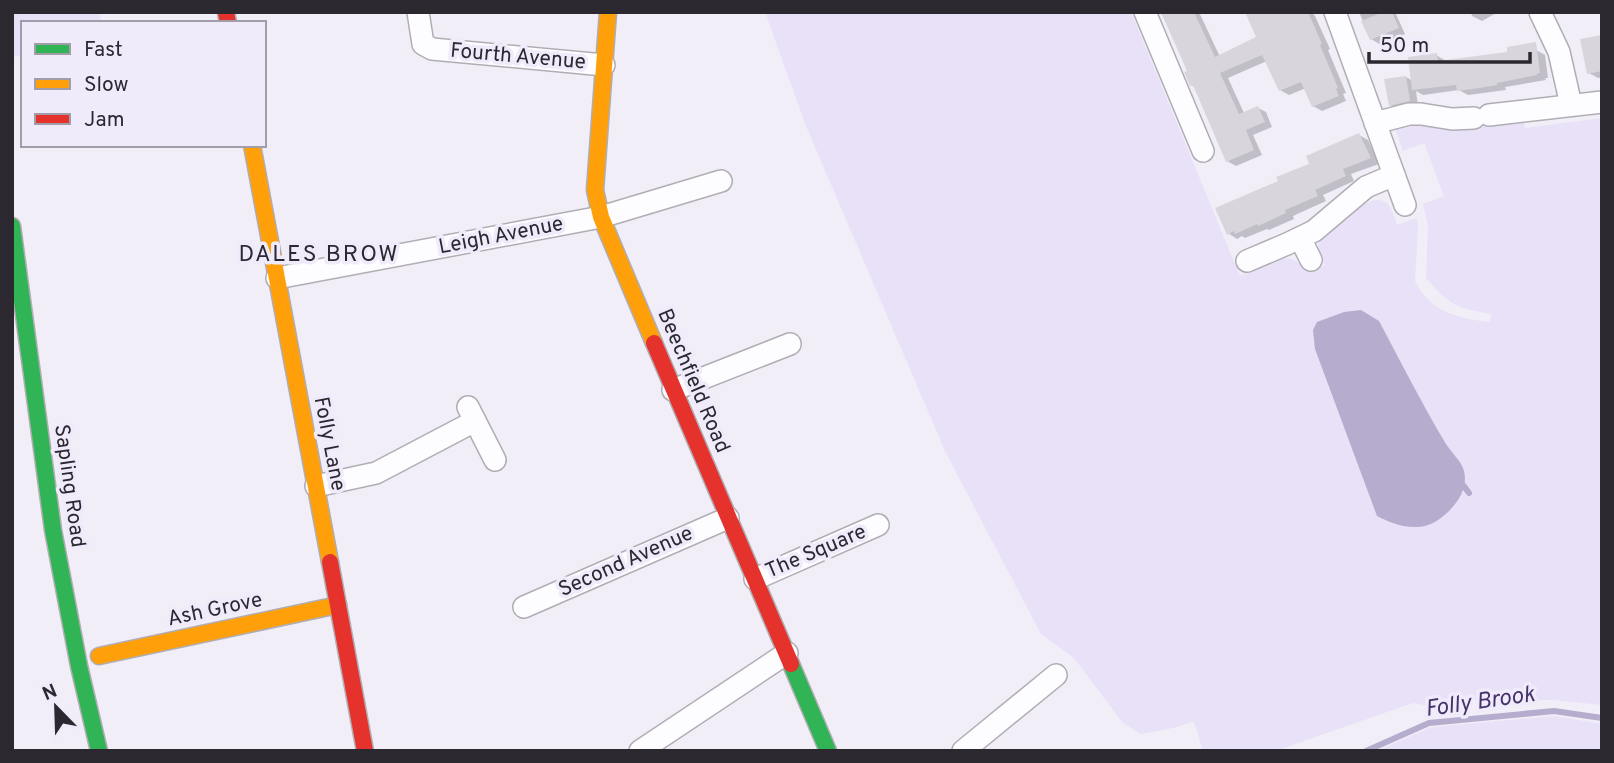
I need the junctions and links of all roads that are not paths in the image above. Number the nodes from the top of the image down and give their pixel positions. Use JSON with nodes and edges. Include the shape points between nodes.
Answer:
{"nodes":[{"id":1,"x":418,"y":12,"type":"edge"},
{"id":2,"x":608,"y":12,"type":"edge"},
{"id":3,"x":1146,"y":12,"type":"edge"},
{"id":4,"x":1335,"y":12,"type":"edge"},
{"id":5,"x":1540,"y":12,"type":"edge"},
{"id":6,"x":604,"y":65,"type":"junction"},
{"id":7,"x":1602,"y":102,"type":"edge"},
{"id":8,"x":1571,"y":105,"type":"junction"},
{"id":9,"x":1374,"y":123,"type":"junction"},
{"id":10,"x":252,"y":147,"type":"edge"},
{"id":11,"x":1203,"y":151,"type":"dead end"},
{"id":12,"x":1394,"y":176,"type":"junction"},
{"id":13,"x":722,"y":181,"type":"dead end"},
{"id":14,"x":1405,"y":205,"type":"dead end"},
{"id":15,"x":601,"y":217,"type":"junction"},
{"id":16,"x":12,"y":226,"type":"edge"},
{"id":17,"x":1300,"y":238,"type":"junction"},
{"id":18,"x":1311,"y":260,"type":"dead end"},
{"id":19,"x":1247,"y":261,"type":"dead end"},
{"id":20,"x":277,"y":278,"type":"junction"},
{"id":21,"x":790,"y":344,"type":"dead end"},
{"id":22,"x":673,"y":390,"type":"junction"},
{"id":23,"x":495,"y":460,"type":"dead end"},
{"id":24,"x":316,"y":486,"type":"junction"},
{"id":25,"x":728,"y":518,"type":"junction"},
{"id":26,"x":878,"y":526,"type":"dead end"},
{"id":27,"x":755,"y":579,"type":"junction"},
{"id":28,"x":338,"y":605,"type":"junction"},
{"id":29,"x":524,"y":607,"type":"dead end"},
{"id":30,"x":788,"y":653,"type":"junction"},
{"id":31,"x":99,"y":656,"type":"dead end"},
{"id":32,"x":1056,"y":675,"type":"dead end"},
{"id":33,"x":99,"y":751,"type":"edge"},
{"id":34,"x":365,"y":751,"type":"edge"},
{"id":35,"x":640,"y":751,"type":"edge"},
{"id":36,"x":828,"y":751,"type":"edge"},
{"id":37,"x":963,"y":751,"type":"edge"}],
"edges":[{"from":1,"to":6,"type":"street","name":"Fourth Avenue","via":[[423,44],[432,49]]},
{"from":2,"to":6,"type":"street","name":"Beechfield Road"},
{"from":3,"to":11,"type":"street"},
{"from":4,"to":9,"type":"street"},
{"from":5,"to":8,"type":"street","via":[[1559,52]]},
{"from":6,"to":15,"type":"street","name":"Beechfield Road","via":[[595,174]]},
{"from":7,"to":8,"type":"street"},
{"from":8,"to":9,"type":"street","via":[[1452,119],[1409,114]]},
{"from":9,"to":12,"type":"street"},
{"from":10,"to":20,"type":"street","name":"Folly Lane"},
{"from":12,"to":14,"type":"street"},
{"from":12,"to":17,"type":"street","via":[[1366,187]]},
{"from":13,"to":15,"type":"street","name":"Leigh Avenue"},
{"from":15,"to":20,"type":"street","name":"Leigh Avenue"},
{"from":15,"to":22,"type":"street","name":"Beechfield Road"},
{"from":16,"to":33,"type":"street","name":"Sapling Road","via":[[53,530]]},
{"from":17,"to":18,"type":"street"},
{"from":17,"to":19,"type":"street"},
{"from":20,"to":24,"type":"street","name":"Folly Lane"},
{"from":21,"to":22,"type":"street"},
{"from":22,"to":25,"type":"street","name":"Beechfield Road"},
{"from":23,"to":24,"type":"street","via":[[471,414],[376,473]]},
{"from":24,"to":28,"type":"street","name":"Folly Lane"},
{"from":25,"to":27,"type":"street","name":"Beechfield Road"},
{"from":25,"to":29,"type":"street","name":"Second Avenue"},
{"from":26,"to":27,"type":"street","name":"The Square"},
{"from":27,"to":30,"type":"street","name":"Beechfield Road"},
{"from":28,"to":31,"type":"street","name":"Ash Grove"},
{"from":28,"to":34,"type":"street","name":"Folly Lane"},
{"from":30,"to":35,"type":"street"},
{"from":30,"to":36,"type":"street","name":"Beechfield Road"},
{"from":32,"to":37,"type":"street"}]}
